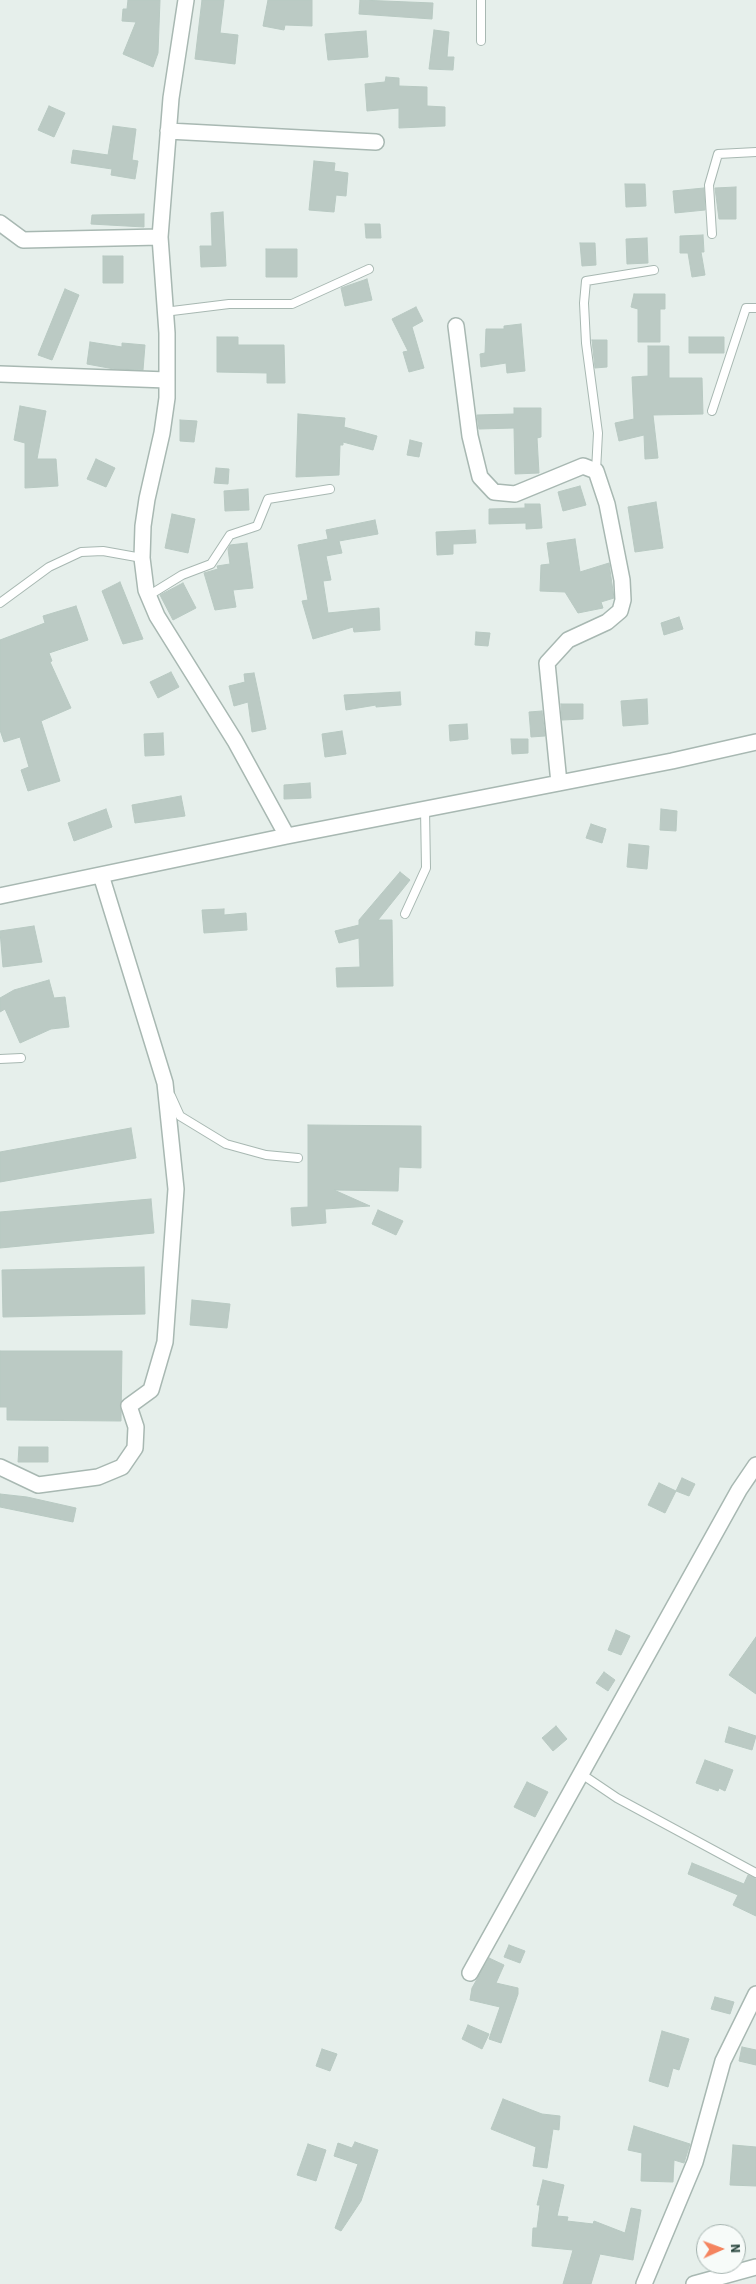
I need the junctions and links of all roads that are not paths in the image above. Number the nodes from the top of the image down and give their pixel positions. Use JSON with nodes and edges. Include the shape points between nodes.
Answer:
{"nodes":[{"id":1,"x":186,"y":0,"type":"edge"},
{"id":2,"x":481,"y":0,"type":"edge"},
{"id":3,"x":482,"y":41,"type":"dead end"},
{"id":4,"x":168,"y":131,"type":"junction"},
{"id":5,"x":376,"y":142,"type":"dead end"},
{"id":6,"x":756,"y":152,"type":"edge"},
{"id":7,"x":0,"y":223,"type":"edge"},
{"id":8,"x":712,"y":234,"type":"dead end"},
{"id":9,"x":160,"y":236,"type":"junction"},
{"id":10,"x":368,"y":269,"type":"dead end"},
{"id":11,"x":654,"y":270,"type":"dead end"},
{"id":12,"x":756,"y":308,"type":"edge"},
{"id":13,"x":164,"y":312,"type":"junction"},
{"id":14,"x":456,"y":326,"type":"dead end"},
{"id":15,"x":0,"y":374,"type":"edge"},
{"id":16,"x":167,"y":380,"type":"junction"},
{"id":17,"x":712,"y":411,"type":"dead end"},
{"id":18,"x":596,"y":471,"type":"junction"},
{"id":19,"x":330,"y":489,"type":"dead end"},
{"id":20,"x":142,"y":558,"type":"junction"},
{"id":21,"x":148,"y":596,"type":"junction"},
{"id":22,"x":0,"y":603,"type":"edge"},
{"id":23,"x":756,"y":742,"type":"edge"},
{"id":24,"x":559,"y":783,"type":"junction"},
{"id":25,"x":425,"y":809,"type":"junction"},
{"id":26,"x":287,"y":836,"type":"junction"},
{"id":27,"x":101,"y":875,"type":"junction"},
{"id":28,"x":0,"y":896,"type":"edge"},
{"id":29,"x":405,"y":914,"type":"dead end"},
{"id":30,"x":21,"y":1058,"type":"dead end"},
{"id":31,"x":0,"y":1060,"type":"edge"},
{"id":32,"x":165,"y":1083,"type":"junction"},
{"id":33,"x":298,"y":1158,"type":"dead end"},
{"id":34,"x":756,"y":1465,"type":"edge"},
{"id":35,"x":0,"y":1467,"type":"edge"},
{"id":36,"x":580,"y":1773,"type":"junction"},
{"id":37,"x":756,"y":1873,"type":"edge"},
{"id":38,"x":470,"y":1973,"type":"dead end"},
{"id":39,"x":756,"y":1994,"type":"edge"},
{"id":40,"x":756,"y":2267,"type":"edge"},
{"id":41,"x":644,"y":2284,"type":"edge"},
{"id":42,"x":694,"y":2284,"type":"edge"}],
"edges":[{"from":1,"to":4,"type":"street"},
{"from":2,"to":3,"type":"lane"},
{"from":4,"to":5,"type":"street"},
{"from":4,"to":9,"type":"street"},
{"from":6,"to":8,"type":"lane","via":[[718,154],[710,184]]},
{"from":7,"to":9,"type":"street","via":[[23,240]]},
{"from":9,"to":13,"type":"street"},
{"from":10,"to":13,"type":"lane","via":[[292,304],[229,304]]},
{"from":11,"to":18,"type":"lane","via":[[586,281],[586,343],[598,433]]},
{"from":12,"to":17,"type":"lane","via":[[746,308]]},
{"from":13,"to":16,"type":"street"},
{"from":14,"to":18,"type":"street","via":[[470,436],[480,477],[494,492],[516,494],[583,466]]},
{"from":15,"to":16,"type":"street"},
{"from":16,"to":20,"type":"street","via":[[162,433],[143,526]]},
{"from":18,"to":24,"type":"street","via":[[607,504],[623,600],[620,612],[607,622],[568,640],[547,663]]},
{"from":19,"to":21,"type":"lane","via":[[268,499],[258,526],[230,535],[211,564],[182,575]]},
{"from":20,"to":21,"type":"street"},
{"from":20,"to":22,"type":"lane","via":[[103,551],[81,552],[49,567]]},
{"from":21,"to":26,"type":"street","via":[[157,616],[235,741]]},
{"from":23,"to":24,"type":"street"},
{"from":24,"to":25,"type":"street"},
{"from":25,"to":26,"type":"street"},
{"from":25,"to":29,"type":"lane","via":[[426,868]]},
{"from":26,"to":27,"type":"street"},
{"from":27,"to":28,"type":"street"},
{"from":27,"to":32,"type":"street"},
{"from":30,"to":31,"type":"lane"},
{"from":32,"to":33,"type":"lane","via":[[180,1116],[202,1130],[234,1146],[266,1155]]},
{"from":32,"to":35,"type":"street","via":[[176,1190],[165,1342],[151,1390],[128,1406],[136,1427],[135,1448],[122,1467],[98,1476],[38,1486]]},
{"from":34,"to":36,"type":"street"},
{"from":36,"to":37,"type":"lane","via":[[617,1798]]},
{"from":36,"to":38,"type":"street"},
{"from":39,"to":41,"type":"street","via":[[723,2061],[695,2162]]},
{"from":40,"to":42,"type":"street"}]}
